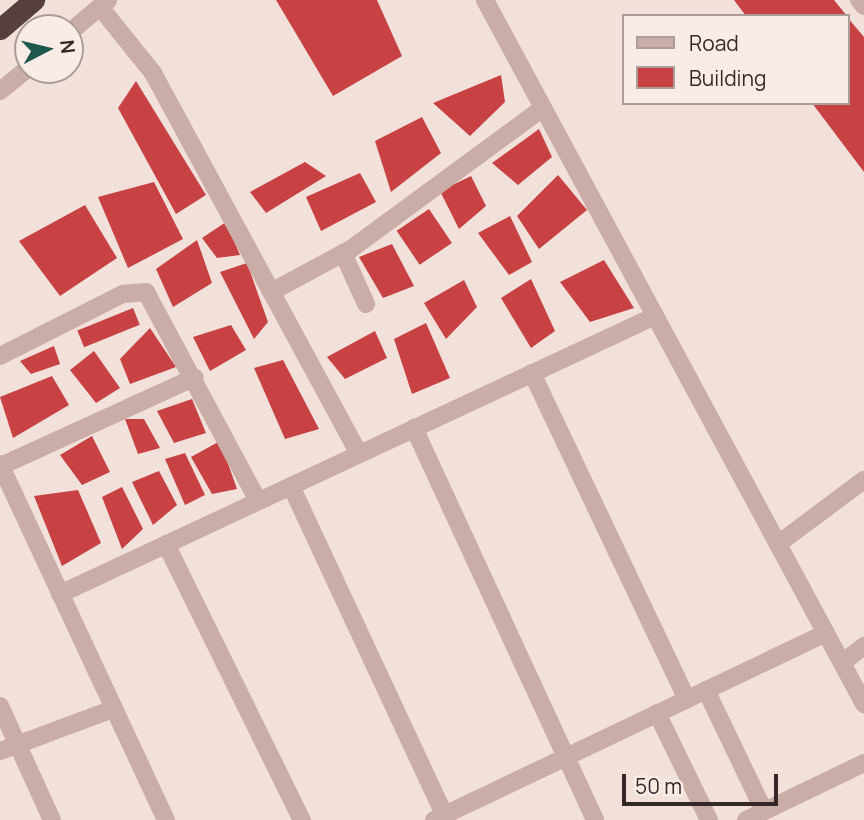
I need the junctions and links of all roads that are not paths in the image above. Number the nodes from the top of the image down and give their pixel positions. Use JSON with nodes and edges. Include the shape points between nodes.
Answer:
{"nodes":[{"id":1,"x":34,"y":0,"type":"edge"},
{"id":2,"x":485,"y":0,"type":"edge"},
{"id":3,"x":859,"y":0,"type":"edge"},
{"id":4,"x":104,"y":4,"type":"edge"},
{"id":5,"x":864,"y":6,"type":"edge"},
{"id":6,"x":84,"y":20,"type":"edge"},
{"id":7,"x":0,"y":29,"type":"edge"},
{"id":8,"x":14,"y":80,"type":"edge"},
{"id":9,"x":0,"y":92,"type":"edge"},
{"id":10,"x":543,"y":108,"type":"junction"},
{"id":11,"x":343,"y":253,"type":"junction"},
{"id":12,"x":271,"y":292,"type":"junction"},
{"id":13,"x":366,"y":304,"type":"dead end"},
{"id":14,"x":655,"y":316,"type":"junction"},
{"id":15,"x":0,"y":356,"type":"edge"},
{"id":16,"x":533,"y":373,"type":"junction"},
{"id":17,"x":195,"y":377,"type":"junction"},
{"id":18,"x":414,"y":428,"type":"junction"},
{"id":19,"x":359,"y":454,"type":"junction"},
{"id":20,"x":0,"y":465,"type":"edge"},
{"id":21,"x":864,"y":480,"type":"edge"},
{"id":22,"x":291,"y":486,"type":"junction"},
{"id":23,"x":258,"y":501,"type":"junction"},
{"id":24,"x":166,"y":544,"type":"junction"},
{"id":25,"x":778,"y":544,"type":"junction"},
{"id":26,"x":60,"y":594,"type":"junction"},
{"id":27,"x":826,"y":633,"type":"junction"},
{"id":28,"x":864,"y":646,"type":"edge"},
{"id":29,"x":842,"y":663,"type":"junction"},
{"id":30,"x":706,"y":690,"type":"junction"},
{"id":31,"x":687,"y":699,"type":"junction"},
{"id":32,"x":864,"y":704,"type":"edge"},
{"id":33,"x":0,"y":706,"type":"edge"},
{"id":34,"x":113,"y":709,"type":"junction"},
{"id":35,"x":657,"y":713,"type":"junction"},
{"id":36,"x":18,"y":744,"type":"junction"},
{"id":37,"x":0,"y":751,"type":"edge"},
{"id":38,"x":565,"y":757,"type":"junction"},
{"id":39,"x":864,"y":762,"type":"edge"},
{"id":40,"x":764,"y":811,"type":"junction"},
{"id":41,"x":442,"y":818,"type":"edge"},
{"id":42,"x":52,"y":820,"type":"edge"},
{"id":43,"x":166,"y":820,"type":"edge"},
{"id":44,"x":302,"y":820,"type":"edge"},
{"id":45,"x":595,"y":820,"type":"edge"},
{"id":46,"x":709,"y":820,"type":"edge"},
{"id":47,"x":746,"y":820,"type":"edge"}],
"edges":[{"from":1,"to":7,"type":"highway"},
{"from":2,"to":10,"type":"street"},
{"from":3,"to":5,"type":"street"},
{"from":4,"to":6,"type":"street"},
{"from":4,"to":12,"type":"street","via":[[153,73]]},
{"from":8,"to":9,"type":"street"},
{"from":10,"to":11,"type":"street"},
{"from":10,"to":14,"type":"street"},
{"from":11,"to":12,"type":"street"},
{"from":11,"to":13,"type":"street"},
{"from":12,"to":19,"type":"street"},
{"from":14,"to":16,"type":"street"},
{"from":14,"to":25,"type":"street"},
{"from":15,"to":17,"type":"street","via":[[139,290],[152,297]]},
{"from":16,"to":18,"type":"street"},
{"from":16,"to":31,"type":"street"},
{"from":17,"to":20,"type":"street"},
{"from":17,"to":23,"type":"street"},
{"from":18,"to":19,"type":"street"},
{"from":18,"to":38,"type":"street"},
{"from":19,"to":22,"type":"street"},
{"from":20,"to":26,"type":"street"},
{"from":21,"to":25,"type":"street"},
{"from":22,"to":23,"type":"street"},
{"from":22,"to":41,"type":"street"},
{"from":23,"to":24,"type":"street"},
{"from":24,"to":26,"type":"street"},
{"from":24,"to":44,"type":"street"},
{"from":25,"to":27,"type":"street"},
{"from":26,"to":34,"type":"street"},
{"from":27,"to":29,"type":"street"},
{"from":27,"to":30,"type":"street"},
{"from":28,"to":29,"type":"street"},
{"from":29,"to":32,"type":"street"},
{"from":30,"to":31,"type":"street"},
{"from":30,"to":40,"type":"street"},
{"from":31,"to":35,"type":"street"},
{"from":33,"to":36,"type":"street"},
{"from":34,"to":36,"type":"street"},
{"from":34,"to":43,"type":"street"},
{"from":35,"to":38,"type":"street"},
{"from":35,"to":46,"type":"street"},
{"from":36,"to":37,"type":"street"},
{"from":36,"to":42,"type":"street"},
{"from":38,"to":41,"type":"street"},
{"from":38,"to":45,"type":"street"},
{"from":39,"to":40,"type":"street"},
{"from":40,"to":47,"type":"street"}]}
